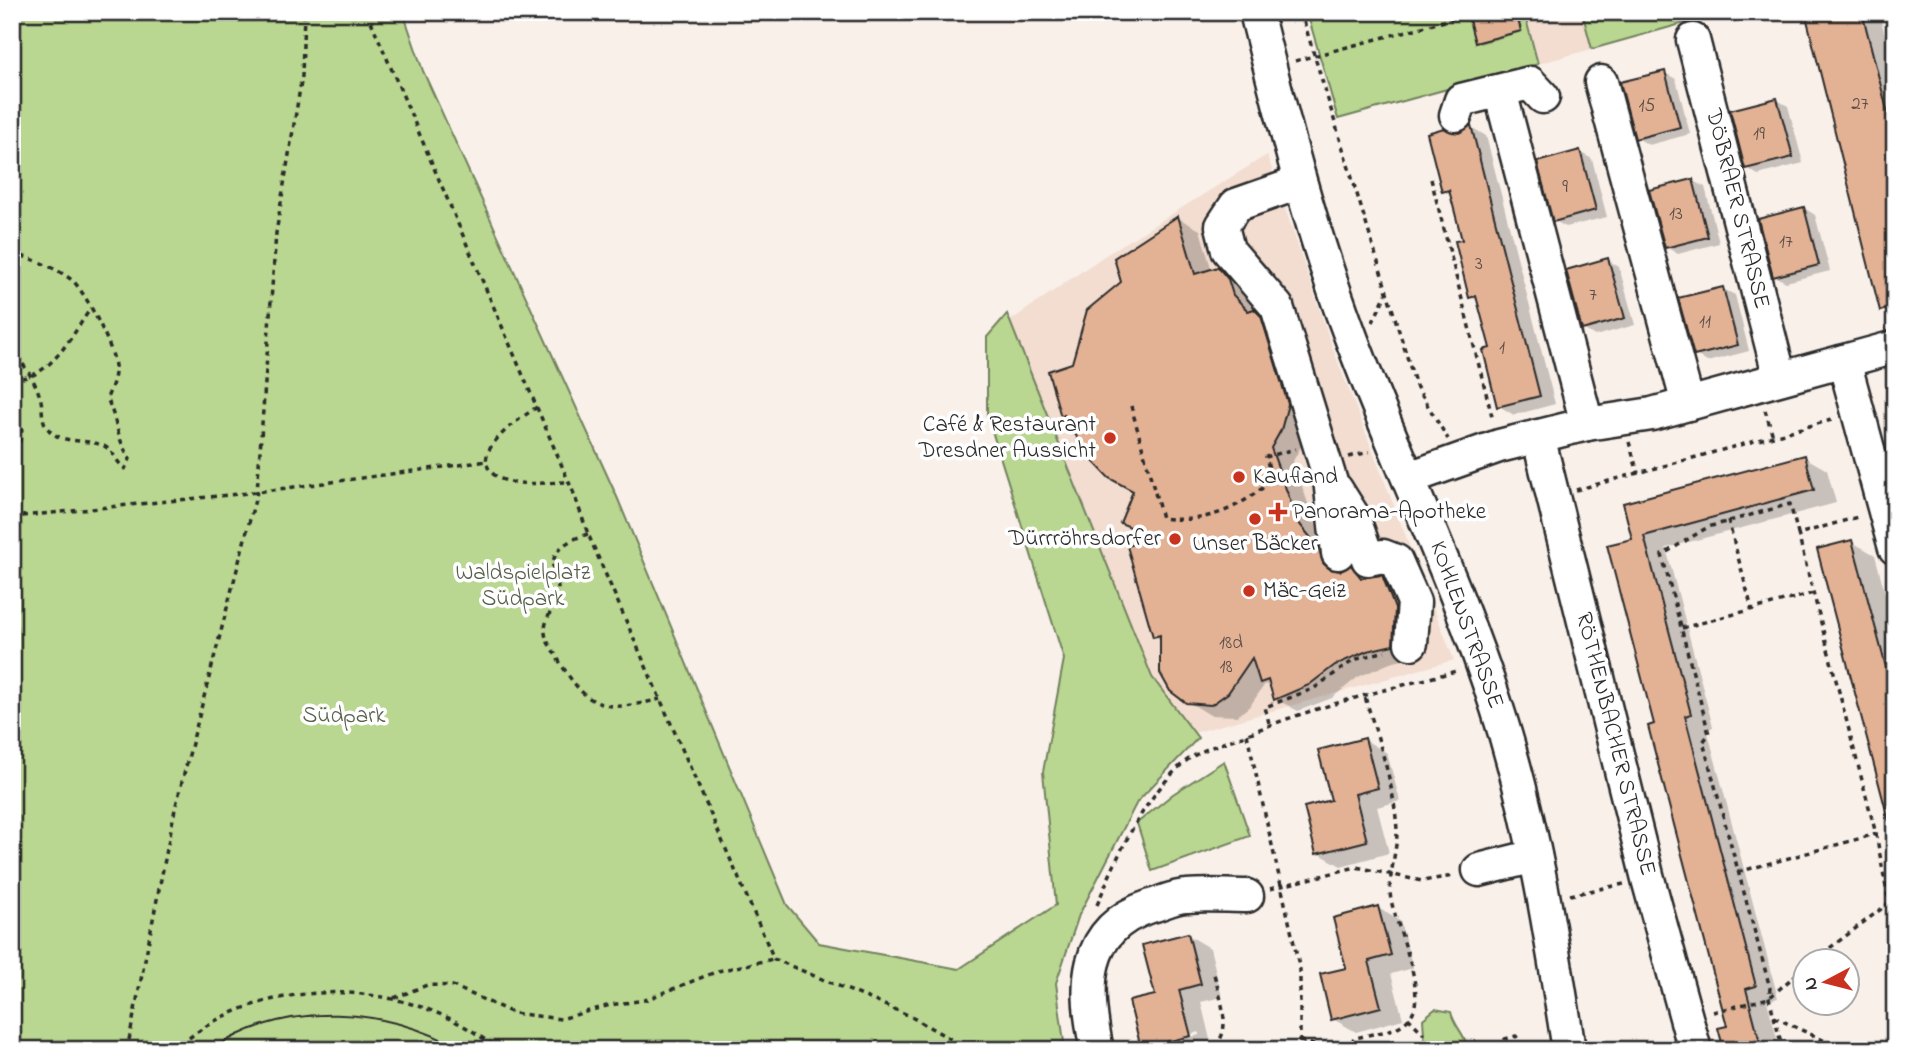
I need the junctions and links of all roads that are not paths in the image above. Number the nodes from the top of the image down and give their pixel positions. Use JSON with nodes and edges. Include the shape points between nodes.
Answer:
{"nodes":[{"id":1,"x":1256,"y":12,"type":"edge"},
{"id":2,"x":1693,"y":40,"type":"dead end"},
{"id":3,"x":1601,"y":82,"type":"dead end"},
{"id":4,"x":1500,"y":91,"type":"junction"},
{"id":5,"x":1543,"y":97,"type":"dead end"},
{"id":6,"x":1456,"y":115,"type":"dead end"},
{"id":7,"x":1299,"y":183,"type":"junction"},
{"id":8,"x":1895,"y":347,"type":"edge"},
{"id":9,"x":1844,"y":361,"type":"junction"},
{"id":10,"x":1780,"y":379,"type":"junction"},
{"id":11,"x":1688,"y":404,"type":"junction"},
{"id":12,"x":1587,"y":424,"type":"junction"},
{"id":13,"x":1538,"y":436,"type":"junction"},
{"id":14,"x":1328,"y":471,"type":"junction"},
{"id":15,"x":1409,"y":478,"type":"junction"},
{"id":16,"x":1895,"y":548,"type":"edge"},
{"id":17,"x":1338,"y":553,"type":"dead end"},
{"id":18,"x":1411,"y":643,"type":"road end"},
{"id":19,"x":1535,"y":856,"type":"junction"},
{"id":20,"x":1466,"y":873,"type":"road end"},
{"id":21,"x":1247,"y":896,"type":"road end"},
{"id":22,"x":1097,"y":1050,"type":"edge"},
{"id":23,"x":1569,"y":1050,"type":"edge"},
{"id":24,"x":1695,"y":1050,"type":"edge"}],
"edges":[{"from":1,"to":7,"type":"street","name":"KOHLENSTRASSE"},
{"from":2,"to":10,"type":"street","name":"DÖBRAER STRASSE"},
{"from":3,"to":11,"type":"street"},
{"from":4,"to":5,"type":"street","via":[[1530,83]]},
{"from":4,"to":6,"type":"street","via":[[1461,100]]},
{"from":4,"to":12,"type":"street"},
{"from":7,"to":14,"type":"street","via":[[1236,205],[1222,226],[1228,250],[1277,307]]},
{"from":7,"to":15,"type":"street","name":"KOHLENSTRASSE","via":[[1344,320]]},
{"from":8,"to":9,"type":"street"},
{"from":9,"to":10,"type":"street"},
{"from":9,"to":16,"type":"street"},
{"from":10,"to":11,"type":"street"},
{"from":11,"to":12,"type":"street"},
{"from":12,"to":13,"type":"street"},
{"from":13,"to":15,"type":"street"},
{"from":13,"to":24,"type":"street","name":"RÖTHENBACHER STRASSE"},
{"from":14,"to":17,"type":"street"},
{"from":14,"to":18,"type":"street","via":[[1353,516],[1368,559],[1383,555],[1396,561],[1414,602]]},
{"from":15,"to":19,"type":"street","name":"KOHLENSTRASSE","via":[[1482,663]]},
{"from":19,"to":20,"type":"street"},
{"from":19,"to":23,"type":"street","name":"KOHLENSTRASSE"},
{"from":21,"to":22,"type":"street","via":[[1184,895],[1130,913],[1114,925],[1094,956],[1087,988]]}]}
